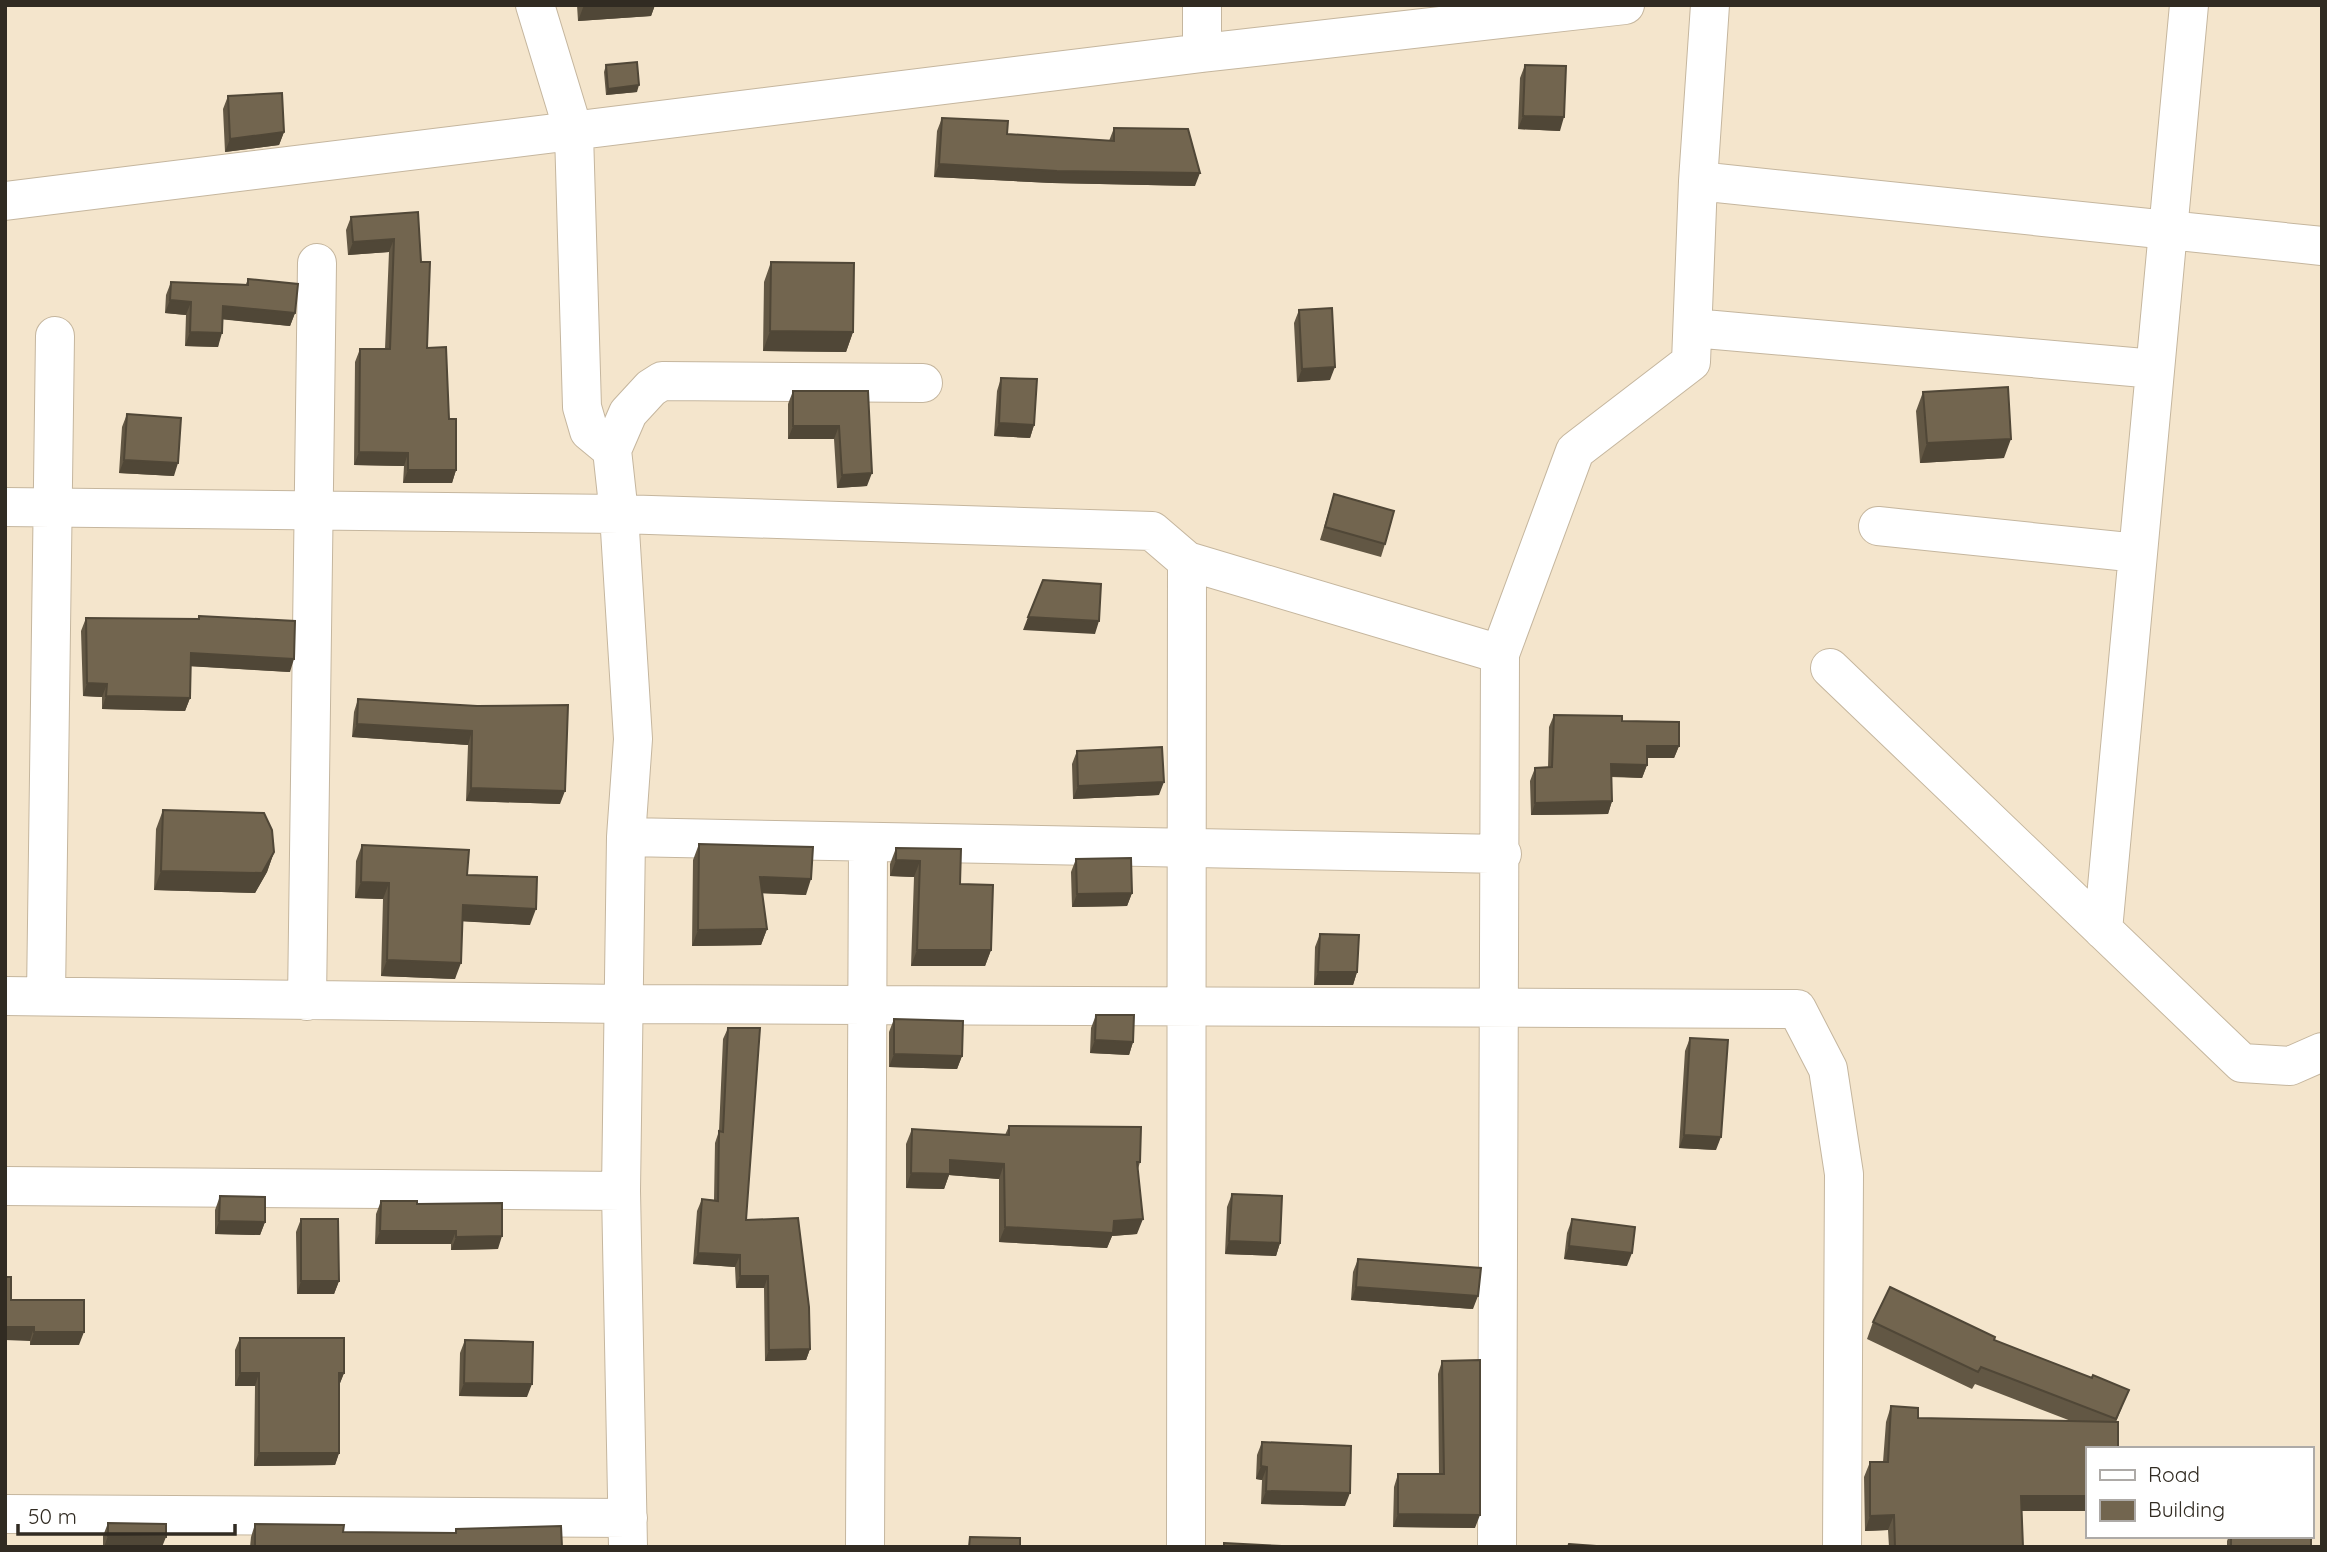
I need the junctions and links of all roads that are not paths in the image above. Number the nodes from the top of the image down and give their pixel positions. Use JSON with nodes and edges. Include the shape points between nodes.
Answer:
{"nodes":[{"id":1,"x":535,"y":5,"type":"edge"},
{"id":2,"x":1202,"y":5,"type":"edge"},
{"id":3,"x":1625,"y":5,"type":"edge"},
{"id":4,"x":1710,"y":5,"type":"edge"},
{"id":5,"x":2189,"y":5,"type":"edge"},
{"id":6,"x":1202,"y":53,"type":"junction"},
{"id":7,"x":574,"y":133,"type":"junction"},
{"id":8,"x":1698,"y":181,"type":"junction"},
{"id":9,"x":5,"y":201,"type":"edge"},
{"id":10,"x":2168,"y":230,"type":"junction"},
{"id":11,"x":2322,"y":246,"type":"edge"},
{"id":12,"x":317,"y":263,"type":"dead end"},
{"id":13,"x":1693,"y":328,"type":"junction"},
{"id":14,"x":55,"y":336,"type":"dead end"},
{"id":15,"x":2155,"y":369,"type":"junction"},
{"id":16,"x":923,"y":383,"type":"dead end"},
{"id":17,"x":612,"y":450,"type":"junction"},
{"id":18,"x":5,"y":507,"type":"edge"},
{"id":19,"x":52,"y":508,"type":"junction"},
{"id":20,"x":315,"y":508,"type":"junction"},
{"id":21,"x":619,"y":514,"type":"junction"},
{"id":22,"x":1878,"y":526,"type":"dead end"},
{"id":23,"x":2138,"y":553,"type":"junction"},
{"id":24,"x":1187,"y":561,"type":"junction"},
{"id":25,"x":1500,"y":654,"type":"junction"},
{"id":26,"x":1830,"y":668,"type":"dead end"},
{"id":27,"x":626,"y":837,"type":"junction"},
{"id":28,"x":868,"y":844,"type":"junction"},
{"id":29,"x":1189,"y":848,"type":"junction"},
{"id":30,"x":1502,"y":853,"type":"junction"},
{"id":31,"x":2103,"y":930,"type":"junction"},
{"id":32,"x":5,"y":996,"type":"edge"},
{"id":33,"x":46,"y":996,"type":"junction"},
{"id":34,"x":307,"y":1001,"type":"junction"},
{"id":35,"x":624,"y":1004,"type":"junction"},
{"id":36,"x":867,"y":1004,"type":"junction"},
{"id":37,"x":1188,"y":1006,"type":"junction"},
{"id":38,"x":1499,"y":1008,"type":"junction"},
{"id":39,"x":2322,"y":1052,"type":"edge"},
{"id":40,"x":5,"y":1186,"type":"edge"},
{"id":41,"x":621,"y":1191,"type":"junction"},
{"id":42,"x":5,"y":1514,"type":"edge"},
{"id":43,"x":628,"y":1533,"type":"edge"},
{"id":44,"x":865,"y":1547,"type":"edge"},
{"id":45,"x":1186,"y":1547,"type":"edge"},
{"id":46,"x":1497,"y":1547,"type":"edge"},
{"id":47,"x":1842,"y":1547,"type":"edge"}],
"edges":[{"from":1,"to":7,"type":"street"},
{"from":2,"to":6,"type":"street"},
{"from":3,"to":6,"type":"street"},
{"from":4,"to":8,"type":"street"},
{"from":5,"to":10,"type":"street"},
{"from":6,"to":7,"type":"street"},
{"from":7,"to":9,"type":"street"},
{"from":7,"to":17,"type":"street","via":[[582,407],[589,431]]},
{"from":8,"to":10,"type":"street"},
{"from":8,"to":13,"type":"street"},
{"from":10,"to":11,"type":"street"},
{"from":10,"to":15,"type":"street"},
{"from":12,"to":20,"type":"street"},
{"from":13,"to":15,"type":"street"},
{"from":13,"to":25,"type":"street","via":[[1691,362],[1574,452]]},
{"from":14,"to":19,"type":"street"},
{"from":15,"to":23,"type":"street"},
{"from":16,"to":17,"type":"street","via":[[662,381],[628,413]]},
{"from":17,"to":21,"type":"street"},
{"from":18,"to":19,"type":"street"},
{"from":19,"to":20,"type":"street"},
{"from":19,"to":33,"type":"street"},
{"from":20,"to":21,"type":"street"},
{"from":20,"to":34,"type":"street"},
{"from":21,"to":24,"type":"street","via":[[1152,531]]},
{"from":21,"to":27,"type":"street","via":[[633,739]]},
{"from":22,"to":23,"type":"street"},
{"from":23,"to":31,"type":"street"},
{"from":24,"to":25,"type":"street"},
{"from":24,"to":29,"type":"street"},
{"from":25,"to":30,"type":"street"},
{"from":26,"to":31,"type":"street"},
{"from":27,"to":28,"type":"street"},
{"from":27,"to":35,"type":"street"},
{"from":28,"to":29,"type":"street"},
{"from":28,"to":36,"type":"street"},
{"from":29,"to":30,"type":"street"},
{"from":29,"to":37,"type":"street"},
{"from":30,"to":38,"type":"street"},
{"from":31,"to":39,"type":"street","via":[[2242,1063],[2290,1066]]},
{"from":32,"to":33,"type":"street"},
{"from":33,"to":34,"type":"street"},
{"from":34,"to":35,"type":"street"},
{"from":35,"to":36,"type":"street"},
{"from":35,"to":41,"type":"street"},
{"from":36,"to":37,"type":"street"},
{"from":36,"to":44,"type":"street"},
{"from":37,"to":38,"type":"street"},
{"from":37,"to":45,"type":"street"},
{"from":38,"to":46,"type":"street"},
{"from":38,"to":47,"type":"street","via":[[1797,1009],[1828,1069],[1844,1174]]},
{"from":40,"to":41,"type":"street"},
{"from":41,"to":43,"type":"street"},
{"from":42,"to":43,"type":"street"}]}
